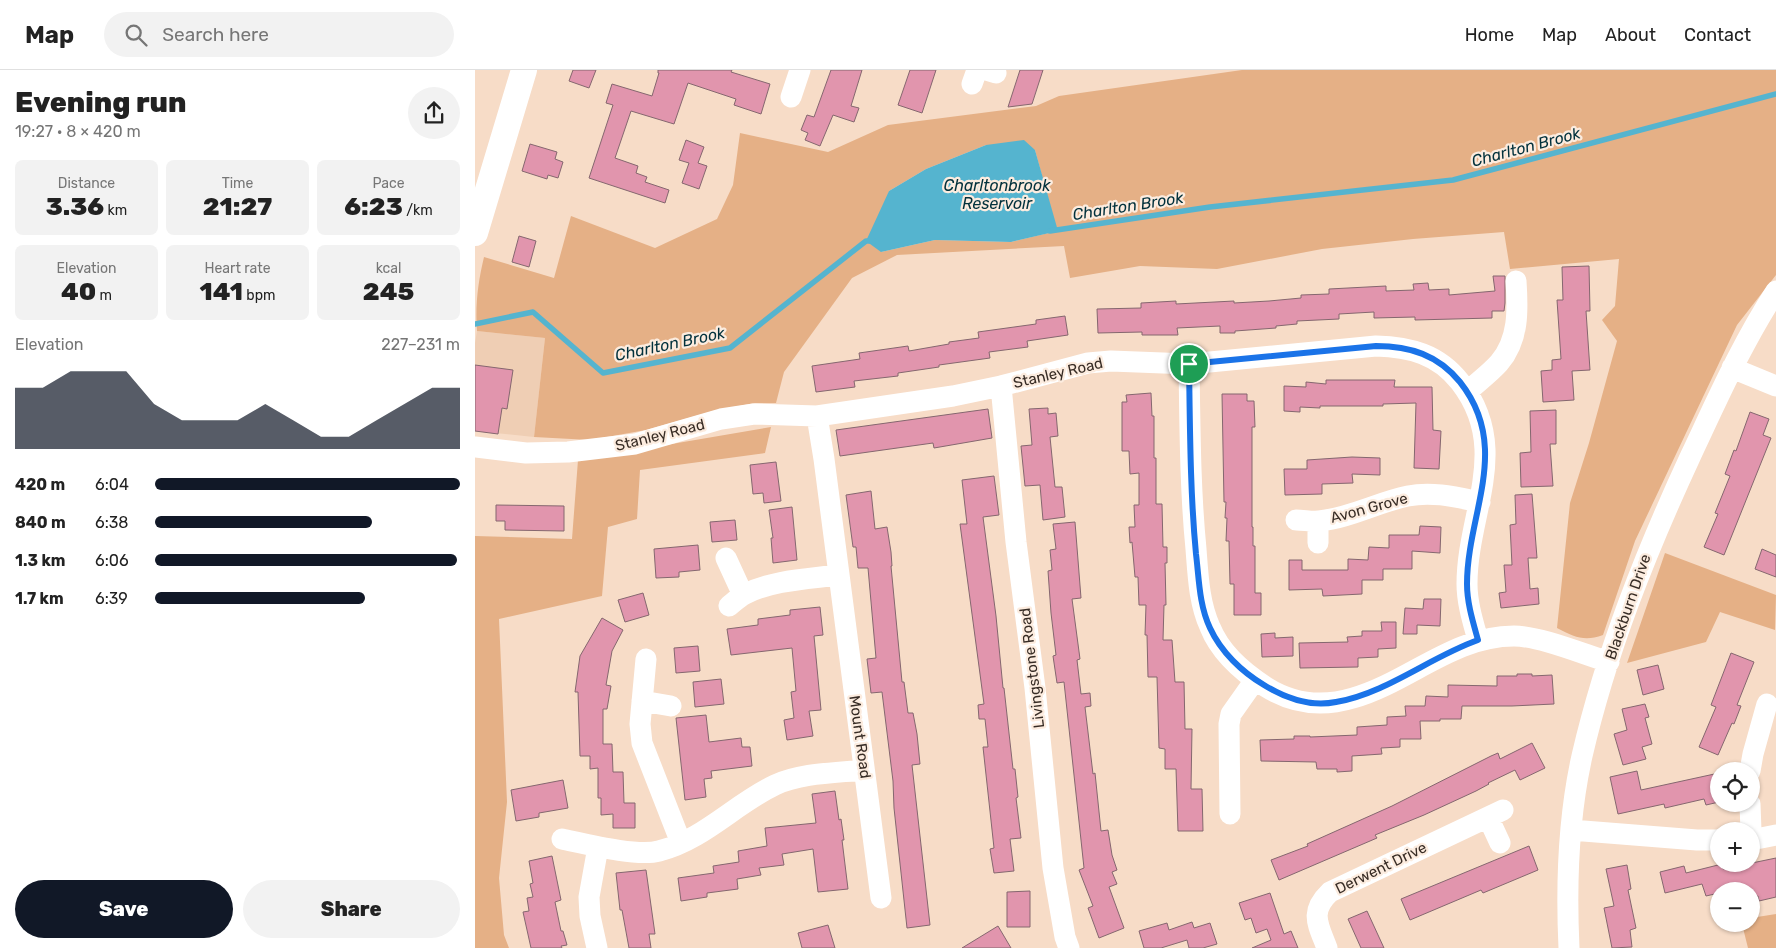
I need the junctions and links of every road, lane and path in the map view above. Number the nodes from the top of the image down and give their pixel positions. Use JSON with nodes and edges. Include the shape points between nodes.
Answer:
{"nodes":[{"id":1,"x":524,"y":70,"type":"edge"},
{"id":2,"x":800,"y":70,"type":"edge"},
{"id":3,"x":791,"y":97,"type":"dead end"},
{"id":4,"x":475,"y":233,"type":"edge"},
{"id":5,"x":1516,"y":281,"type":"dead end"},
{"id":6,"x":1776,"y":291,"type":"edge"},
{"id":7,"x":1189,"y":364,"type":"junction"},
{"id":8,"x":1732,"y":368,"type":"junction"},
{"id":9,"x":1001,"y":386,"type":"junction"},
{"id":10,"x":1776,"y":386,"type":"edge"},
{"id":11,"x":1467,"y":392,"type":"junction"},
{"id":12,"x":817,"y":416,"type":"junction"},
{"id":13,"x":475,"y":447,"type":"edge"},
{"id":14,"x":1480,"y":502,"type":"junction"},
{"id":15,"x":1296,"y":520,"type":"dead end"},
{"id":16,"x":1319,"y":521,"type":"junction"},
{"id":17,"x":1319,"y":543,"type":"dead end"},
{"id":18,"x":726,"y":558,"type":"dead end"},
{"id":19,"x":839,"y":575,"type":"junction"},
{"id":20,"x":1478,"y":640,"type":"junction"},
{"id":21,"x":646,"y":659,"type":"dead end"},
{"id":22,"x":1609,"y":662,"type":"junction"},
{"id":23,"x":1255,"y":680,"type":"junction"},
{"id":24,"x":642,"y":701,"type":"junction"},
{"id":25,"x":1767,"y":704,"type":"dead end"},
{"id":26,"x":671,"y":706,"type":"dead end"},
{"id":27,"x":1768,"y":729,"type":"edge"},
{"id":28,"x":1754,"y":762,"type":"edge"},
{"id":29,"x":864,"y":770,"type":"junction"},
{"id":30,"x":1230,"y":814,"type":"dead end"},
{"id":31,"x":1571,"y":830,"type":"junction"},
{"id":32,"x":1776,"y":835,"type":"edge"},
{"id":33,"x":1760,"y":838,"type":"edge"},
{"id":34,"x":562,"y":839,"type":"dead end"},
{"id":35,"x":1710,"y":840,"type":"edge"},
{"id":36,"x":681,"y":843,"type":"junction"},
{"id":37,"x":1500,"y":843,"type":"dead end"},
{"id":38,"x":598,"y":846,"type":"junction"},
{"id":39,"x":881,"y":898,"type":"dead end"},
{"id":40,"x":597,"y":948,"type":"edge"},
{"id":41,"x":1069,"y":948,"type":"edge"},
{"id":42,"x":1327,"y":948,"type":"edge"},
{"id":43,"x":1569,"y":948,"type":"edge"}],
"edges":[{"from":1,"to":4,"type":"street"},
{"from":2,"to":3,"type":"street"},
{"from":5,"to":11,"type":"street","via":[[1516,326],[1511,345],[1499,363]]},
{"from":6,"to":8,"type":"street","name":"Blackburn Drive"},
{"from":7,"to":9,"type":"street","name":"Stanley Road","via":[[1088,363]]},
{"from":7,"to":11,"type":"street","name":"Stanley Road","via":[[1397,346],[1432,358],[1451,371]]},
{"from":7,"to":23,"type":"street","via":[[1194,533],[1204,612],[1219,643]]},
{"from":8,"to":10,"type":"street"},
{"from":8,"to":22,"type":"street","name":"Blackburn Drive","via":[[1647,551]]},
{"from":9,"to":12,"type":"street","name":"Stanley Road"},
{"from":9,"to":41,"type":"street","name":"Livingstone Road","via":[[1053,868]]},
{"from":11,"to":14,"type":"street","name":"Stanley Road","via":[[1484,431],[1485,464]]},
{"from":12,"to":13,"type":"street","name":"Stanley Road","via":[[754,414],[721,419],[635,444],[568,452]]},
{"from":12,"to":19,"type":"street","name":"Mount Road"},
{"from":14,"to":16,"type":"street","name":"Avon Grove","via":[[1432,494],[1407,496]]},
{"from":14,"to":20,"type":"street","name":"Stanley Road","via":[[1468,561],[1467,586]]},
{"from":15,"to":16,"type":"street","name":"Avon Grove"},
{"from":16,"to":17,"type":"street","name":"Avon Grove"},
{"from":18,"to":19,"type":"street","via":[[736,600],[761,587]]},
{"from":19,"to":29,"type":"street","name":"Mount Road"},
{"from":20,"to":22,"type":"street","via":[[1515,636],[1533,639]]},
{"from":20,"to":23,"type":"street","via":[[1455,648],[1385,685],[1335,703],[1293,699]]},
{"from":21,"to":24,"type":"street"},
{"from":22,"to":31,"type":"street","name":"Blackburn Drive","via":[[1582,758]]},
{"from":23,"to":30,"type":"street","via":[[1231,714],[1229,724]]},
{"from":24,"to":26,"type":"street"},
{"from":24,"to":36,"type":"street","via":[[642,743]]},
{"from":25,"to":27,"type":"street"},
{"from":27,"to":28,"type":"street"},
{"from":29,"to":36,"type":"street","via":[[804,777],[775,785]]},
{"from":29,"to":39,"type":"street","name":"Mount Road"},
{"from":31,"to":35,"type":"street"},
{"from":31,"to":43,"type":"street","name":"Blackburn Drive","via":[[1567,886]]},
{"from":32,"to":33,"type":"street"},
{"from":34,"to":38,"type":"street"},
{"from":36,"to":38,"type":"street","via":[[659,851],[643,852]]},
{"from":37,"to":42,"type":"street","name":"Derwent Drive","via":[[1496,813],[1330,892],[1323,899],[1317,915]]},
{"from":38,"to":40,"type":"street","via":[[589,897]]}]}
